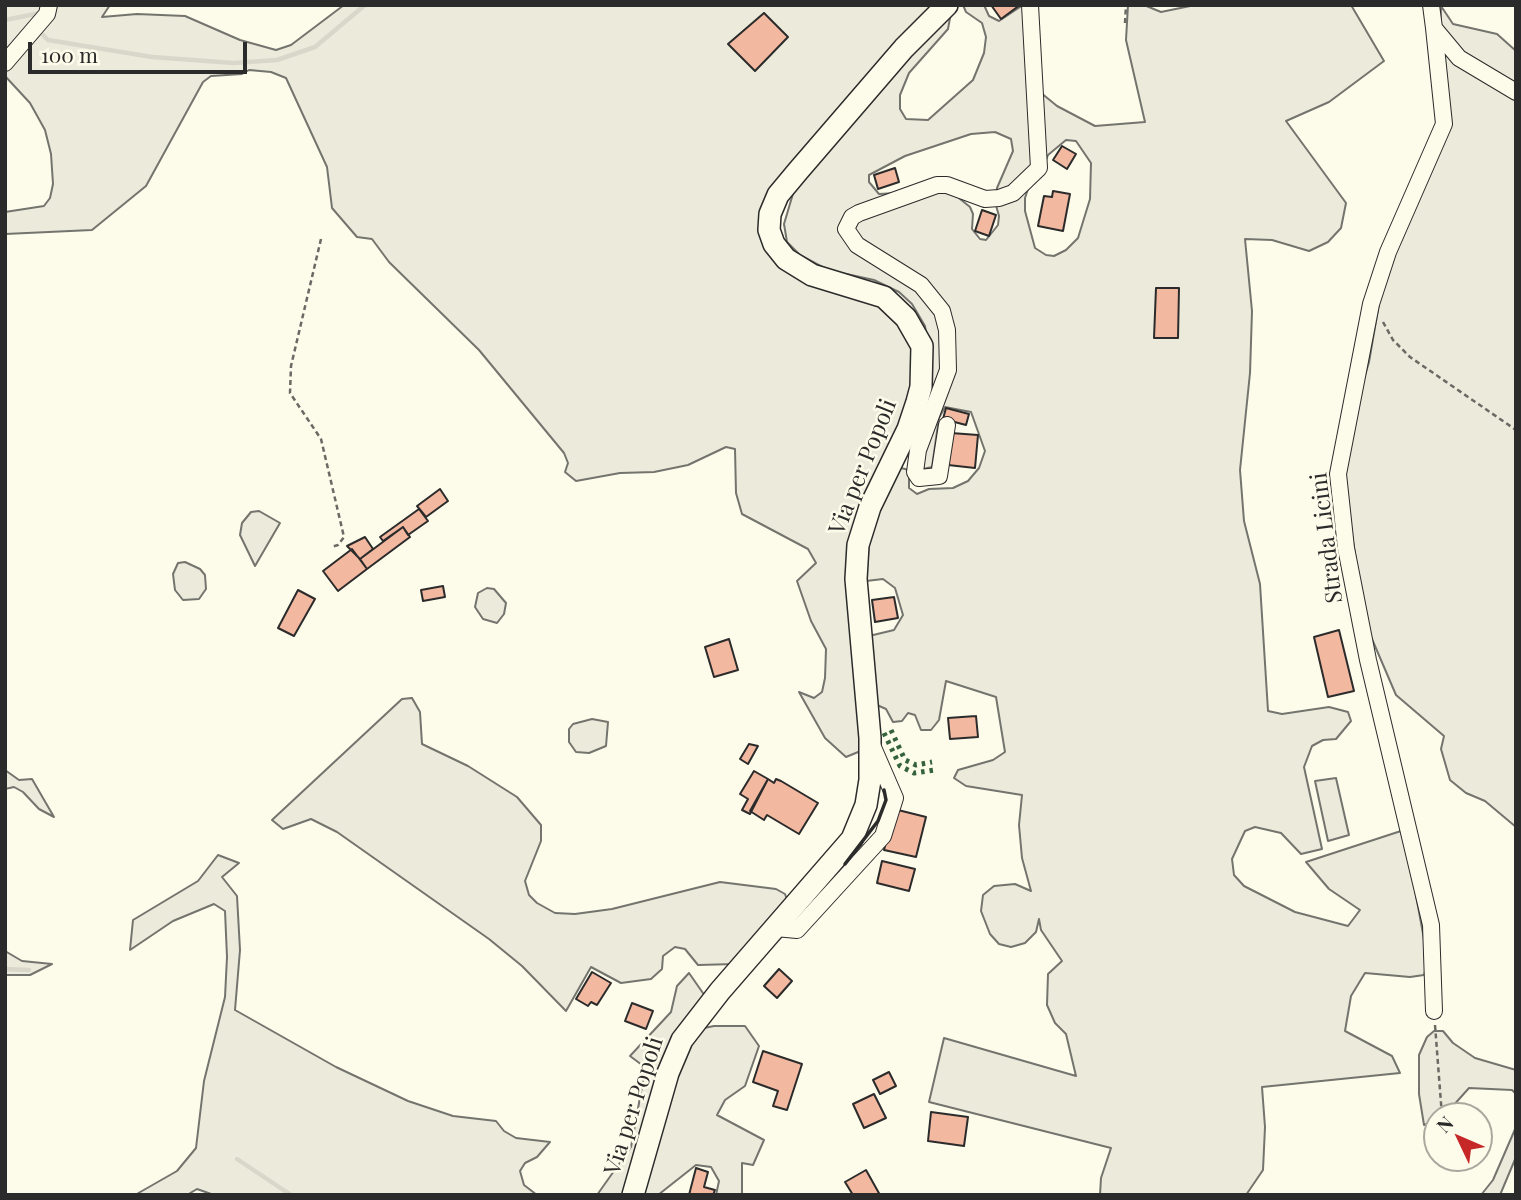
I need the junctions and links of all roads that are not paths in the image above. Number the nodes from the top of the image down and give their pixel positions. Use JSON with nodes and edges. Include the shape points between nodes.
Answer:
{"nodes":[{"id":1,"x":49,"y":5,"type":"edge"},
{"id":2,"x":947,"y":5,"type":"edge"},
{"id":3,"x":1030,"y":5,"type":"edge"},
{"id":4,"x":1432,"y":5,"type":"edge"},
{"id":5,"x":1434,"y":28,"type":"junction"},
{"id":6,"x":5,"y":63,"type":"edge"},
{"id":7,"x":1516,"y":92,"type":"edge"},
{"id":8,"x":947,"y":425,"type":"dead end"},
{"id":9,"x":913,"y":439,"type":"junction"},
{"id":10,"x":1434,"y":1011,"type":"road end"},
{"id":11,"x":633,"y":1195,"type":"edge"}],
"edges":[{"from":1,"to":6,"type":"street","via":[[47,14]]},
{"from":2,"to":9,"type":"main road","name":"Via per Popoli","via":[[798,171],[778,195],[770,214],[774,244],[786,259],[812,275],[884,297],[916,331],[922,346],[921,387]]},
{"from":3,"to":9,"type":"street","via":[[1039,168],[1013,193],[999,198],[985,200],[937,185],[852,217],[846,229],[857,245],[920,285],[942,311],[948,370]]},
{"from":4,"to":5,"type":"street","name":"Strada Licini"},
{"from":5,"to":7,"type":"street","via":[[1459,58]]},
{"from":5,"to":10,"type":"street","name":"Strada Licini","via":[[1444,124],[1375,292],[1338,474],[1346,548],[1368,660],[1431,925]]},
{"from":8,"to":9,"type":"street","via":[[937,478],[915,475]]},
{"from":9,"to":11,"type":"main road","name":"Via per Popoli","via":[[870,507],[858,545],[856,579],[870,738],[870,779],[860,825],[682,1040]]}]}
